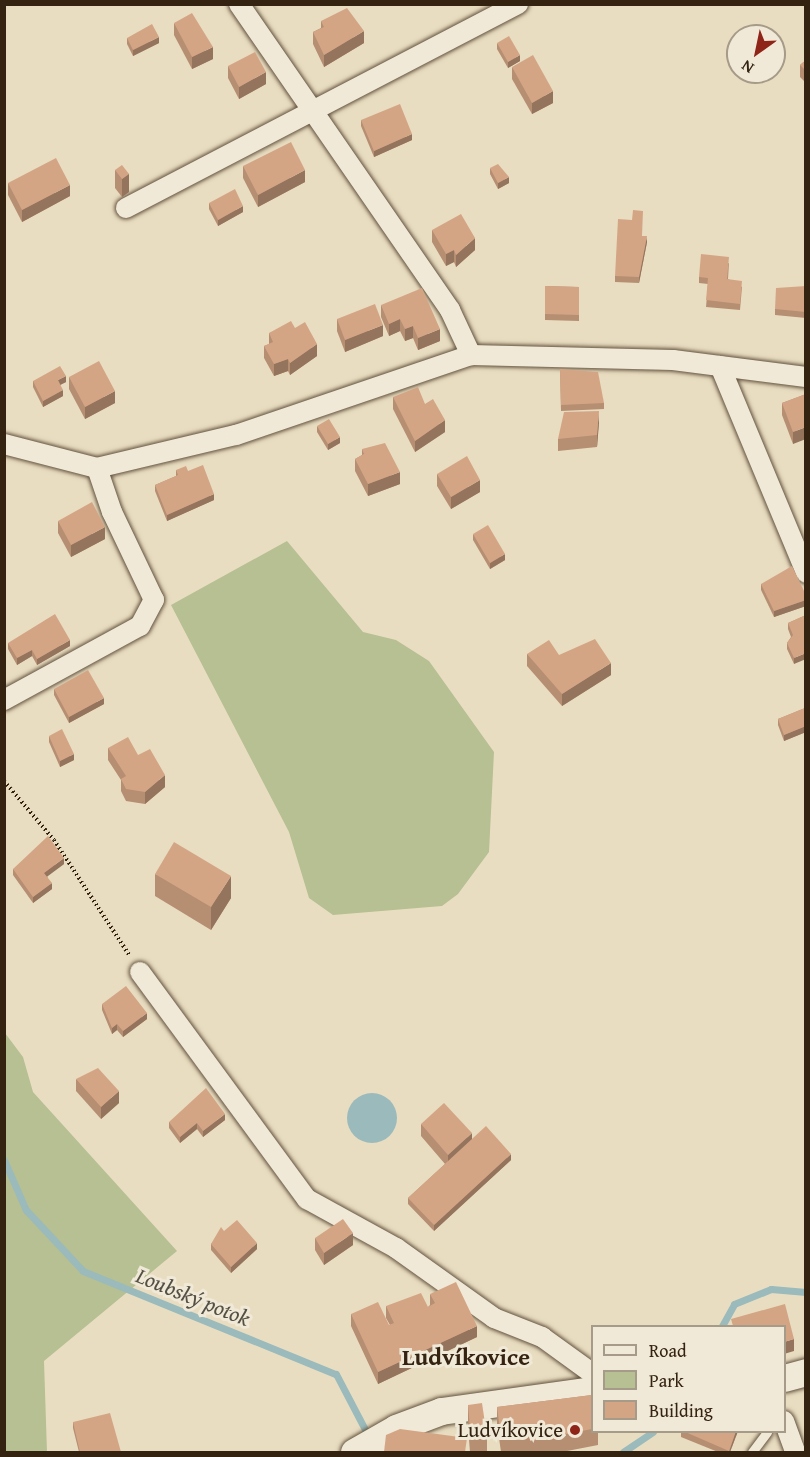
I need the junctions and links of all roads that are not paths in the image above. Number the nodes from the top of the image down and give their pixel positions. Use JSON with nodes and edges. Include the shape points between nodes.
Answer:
{"nodes":[{"id":1,"x":239,"y":4,"type":"edge"},
{"id":2,"x":518,"y":4,"type":"edge"},
{"id":3,"x":315,"y":111,"type":"junction"},
{"id":4,"x":126,"y":208,"type":"dead end"},
{"id":5,"x":471,"y":355,"type":"junction"},
{"id":6,"x":720,"y":366,"type":"junction"},
{"id":7,"x":806,"y":377,"type":"edge"},
{"id":8,"x":4,"y":444,"type":"edge"},
{"id":9,"x":97,"y":468,"type":"junction"},
{"id":10,"x":806,"y":573,"type":"edge"},
{"id":11,"x":4,"y":700,"type":"edge"},
{"id":12,"x":140,"y":972,"type":"road end"},
{"id":13,"x":591,"y":1372,"type":"edge"},
{"id":14,"x":806,"y":1372,"type":"edge"},
{"id":15,"x":786,"y":1377,"type":"edge"},
{"id":16,"x":591,"y":1390,"type":"edge"},
{"id":17,"x":786,"y":1427,"type":"edge"},
{"id":18,"x":766,"y":1433,"type":"edge"},
{"id":19,"x":366,"y":1445,"type":"edge"},
{"id":20,"x":752,"y":1452,"type":"edge"},
{"id":21,"x":795,"y":1452,"type":"edge"}],
"edges":[{"from":1,"to":3,"type":"street"},
{"from":2,"to":3,"type":"street"},
{"from":3,"to":4,"type":"street"},
{"from":3,"to":5,"type":"street","via":[[450,310]]},
{"from":5,"to":6,"type":"street"},
{"from":5,"to":9,"type":"street","via":[[236,435]]},
{"from":6,"to":7,"type":"street"},
{"from":6,"to":10,"type":"street"},
{"from":8,"to":9,"type":"street"},
{"from":9,"to":11,"type":"street","via":[[112,512],[154,600],[140,626]]},
{"from":12,"to":13,"type":"street","via":[[307,1199],[396,1248],[494,1318],[542,1337]]},
{"from":14,"to":15,"type":"street"},
{"from":16,"to":19,"type":"street","via":[[441,1411]]},
{"from":17,"to":21,"type":"street"},
{"from":18,"to":20,"type":"lane"}]}
